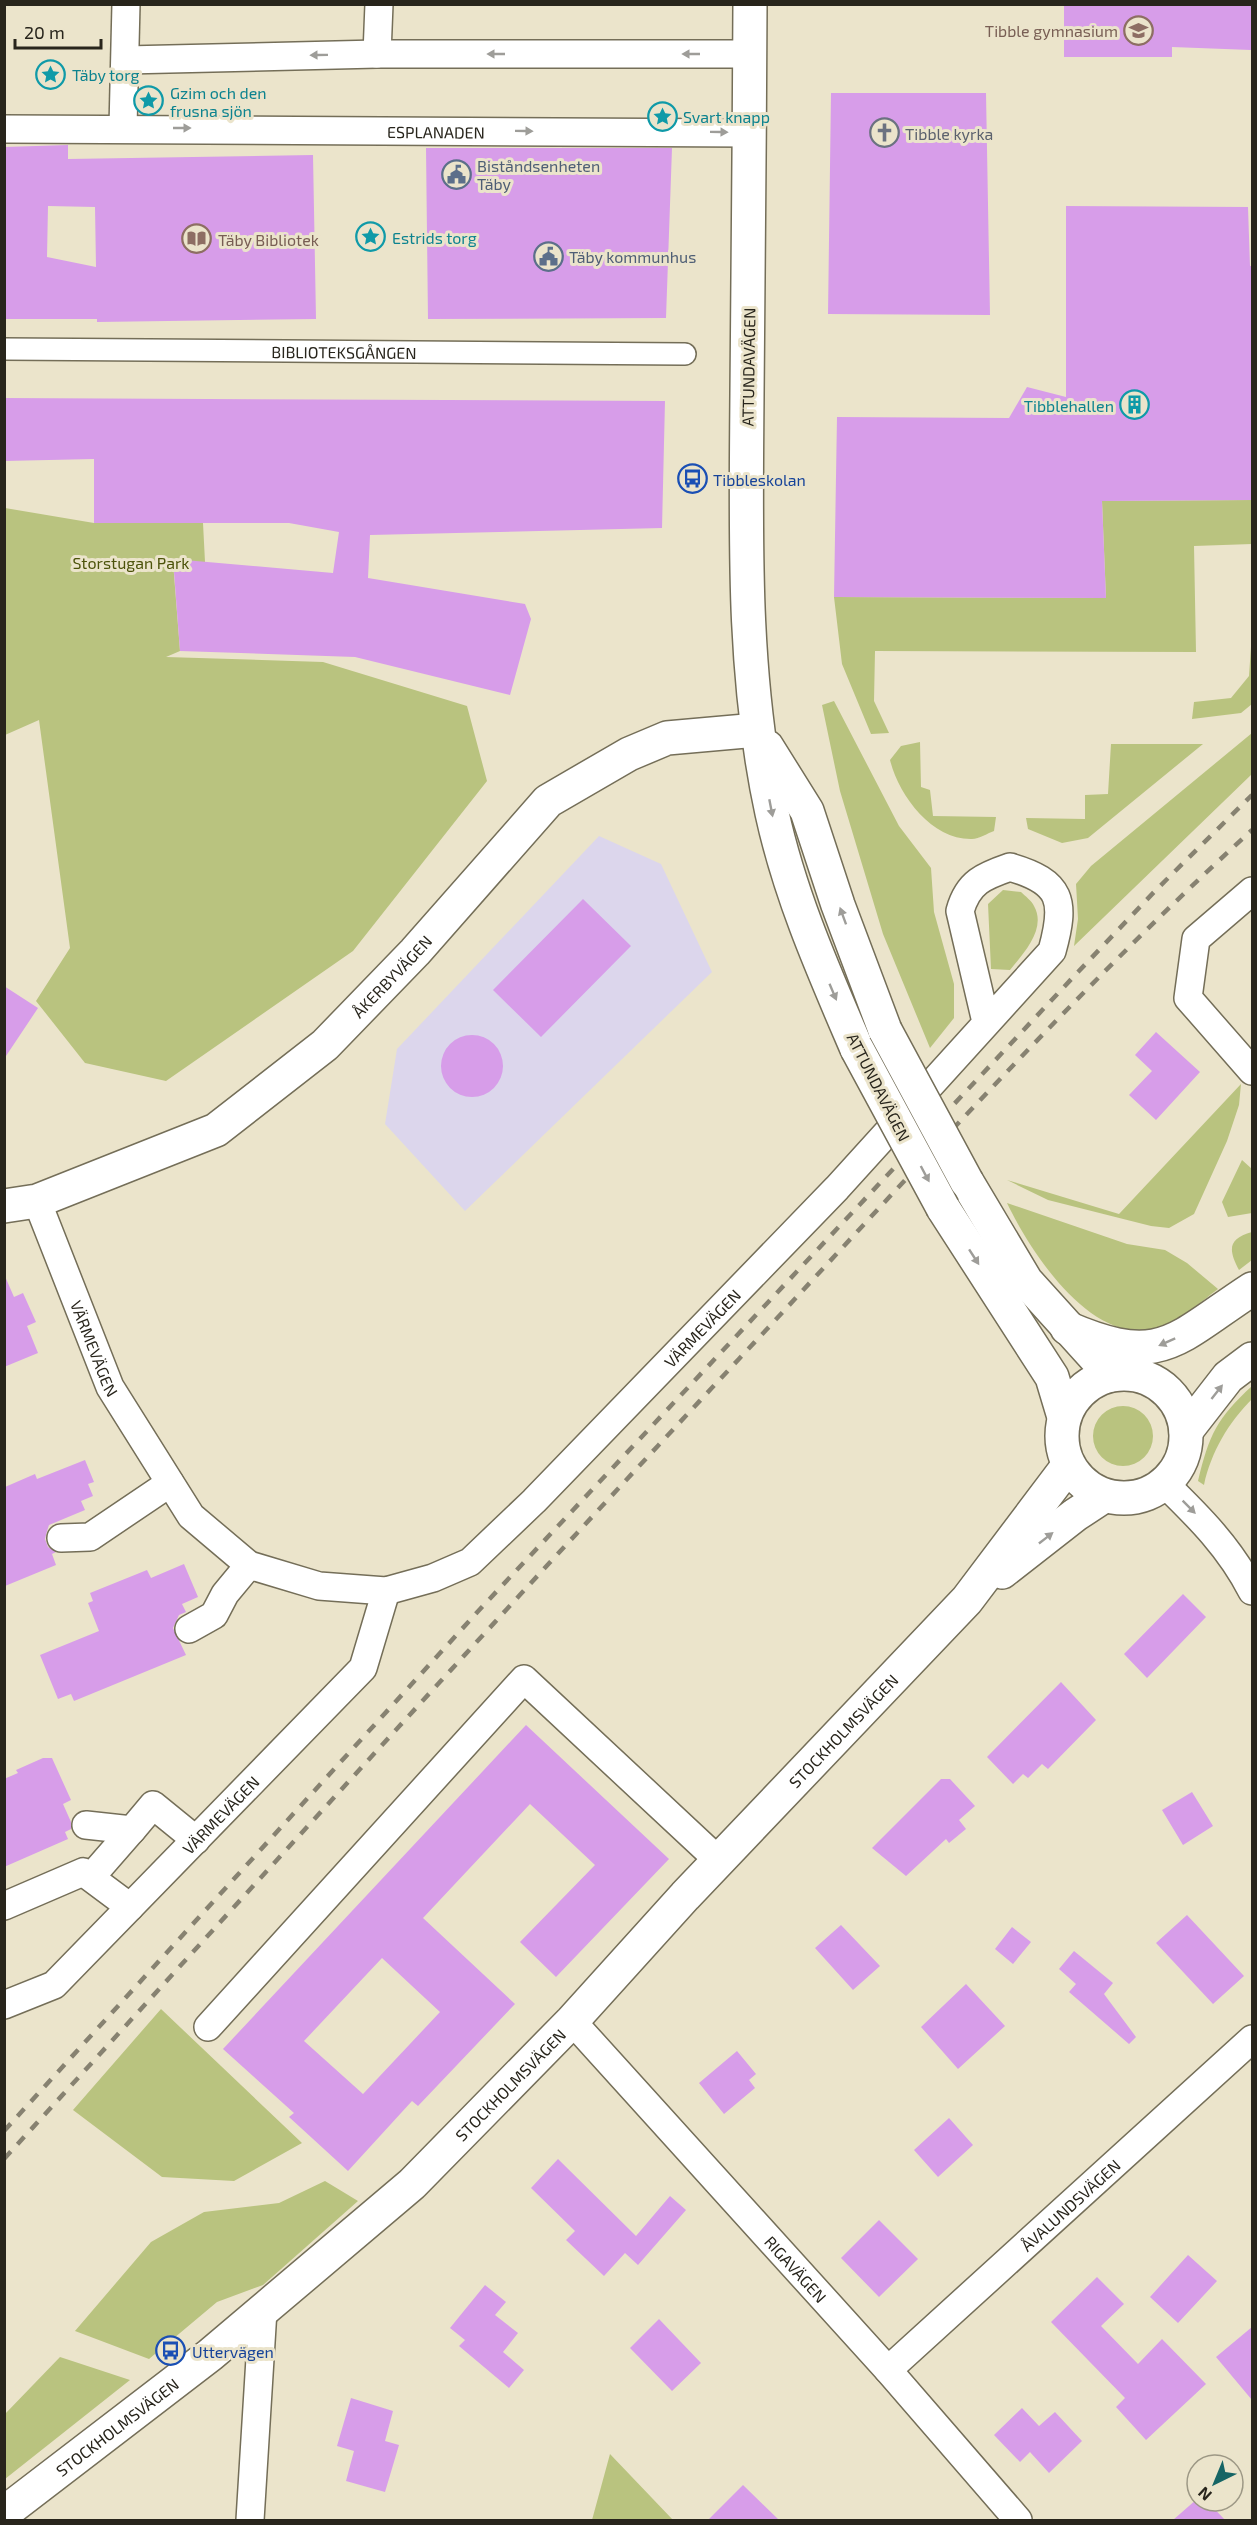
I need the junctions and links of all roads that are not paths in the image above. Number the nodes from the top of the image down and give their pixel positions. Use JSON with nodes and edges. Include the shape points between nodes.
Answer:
{"nodes":[{"id":1,"x":126,"y":4,"type":"edge"},
{"id":2,"x":379,"y":4,"type":"edge"},
{"id":3,"x":750,"y":4,"type":"edge"},
{"id":4,"x":377,"y":54,"type":"junction"},
{"id":5,"x":750,"y":54,"type":"junction"},
{"id":6,"x":126,"y":60,"type":"junction"},
{"id":7,"x":123,"y":127,"type":"junction"},
{"id":8,"x":4,"y":129,"type":"edge"},
{"id":9,"x":750,"y":133,"type":"junction"},
{"id":10,"x":4,"y":350,"type":"edge"},
{"id":11,"x":685,"y":354,"type":"dead end"},
{"id":12,"x":757,"y":730,"type":"junction"},
{"id":13,"x":1252,"y":891,"type":"edge"},
{"id":14,"x":986,"y":1022,"type":"junction"},
{"id":15,"x":1252,"y":1071,"type":"edge"},
{"id":16,"x":37,"y":1201,"type":"junction"},
{"id":17,"x":4,"y":1206,"type":"edge"},
{"id":18,"x":1252,"y":1289,"type":"edge"},
{"id":19,"x":1252,"y":1305,"type":"edge"},
{"id":20,"x":1067,"y":1328,"type":"junction"},
{"id":21,"x":1252,"y":1359,"type":"edge"},
{"id":22,"x":1111,"y":1375,"type":"junction"},
{"id":23,"x":1149,"y":1379,"type":"junction"},
{"id":24,"x":1064,"y":1417,"type":"junction"},
{"id":25,"x":1186,"y":1431,"type":"junction"},
{"id":26,"x":1068,"y":1466,"type":"junction"},
{"id":27,"x":170,"y":1483,"type":"junction"},
{"id":28,"x":1165,"y":1484,"type":"junction"},
{"id":29,"x":1104,"y":1496,"type":"junction"},
{"id":30,"x":61,"y":1538,"type":"dead end"},
{"id":31,"x":249,"y":1565,"type":"junction"},
{"id":32,"x":386,"y":1591,"type":"junction"},
{"id":33,"x":1252,"y":1591,"type":"edge"},
{"id":34,"x":967,"y":1600,"type":"junction"},
{"id":35,"x":189,"y":1629,"type":"dead end"},
{"id":36,"x":86,"y":1825,"type":"dead end"},
{"id":37,"x":132,"y":1830,"type":"junction"},
{"id":38,"x":196,"y":1840,"type":"junction"},
{"id":39,"x":719,"y":1861,"type":"junction"},
{"id":40,"x":91,"y":1877,"type":"junction"},
{"id":41,"x":4,"y":1906,"type":"edge"},
{"id":42,"x":130,"y":1907,"type":"junction"},
{"id":43,"x":8,"y":2004,"type":"edge"},
{"id":44,"x":572,"y":2021,"type":"junction"},
{"id":45,"x":208,"y":2027,"type":"dead end"},
{"id":46,"x":1252,"y":2039,"type":"edge"},
{"id":47,"x":263,"y":2310,"type":"junction"},
{"id":48,"x":888,"y":2370,"type":"junction"},
{"id":49,"x":4,"y":2513,"type":"edge"},
{"id":50,"x":250,"y":2520,"type":"edge"},
{"id":51,"x":1018,"y":2520,"type":"edge"}],
"edges":[{"from":1,"to":6,"type":"street"},
{"from":2,"to":4,"type":"street"},
{"from":3,"to":5,"type":"street","name":"ATTUNDAVÄGEN"},
{"from":5,"to":4,"type":"street","one_way":true},
{"from":4,"to":6,"type":"street","one_way":true},
{"from":5,"to":9,"type":"street","name":"ATTUNDAVÄGEN"},
{"from":6,"to":7,"type":"street"},
{"from":7,"to":8,"type":"street","name":"ESPLANADEN"},
{"from":7,"to":9,"type":"street","name":"ESPLANADEN","one_way":true},
{"from":9,"to":12,"type":"street","name":"ATTUNDAVÄGEN","via":[[746,508],[750,660]]},
{"from":10,"to":11,"type":"street","name":"BIBLIOTEKSGÅNGEN"},
{"from":12,"to":16,"type":"street","name":"ÅKERBYVÄGEN","via":[[667,738],[629,754],[548,801],[415,952],[325,1045],[216,1130]]},
{"from":20,"to":12,"type":"street","name":"ATTUNDAVÄGEN","one_way":true,"bridge":true,"via":[[1026,1281],[885,1030],[807,811]]},
{"from":12,"to":24,"type":"street","name":"ATTUNDAVÄGEN","one_way":true,"bridge":true,"via":[[772,815],[802,919],[857,1049],[943,1208],[1052,1377]]},
{"from":13,"to":15,"type":"street","via":[[1196,939],[1188,998]]},
{"from":14,"to":14,"type":"street","name":"VÄRMEVÄGEN","via":[[1052,951],[1060,922],[1058,896],[1050,886],[1037,874],[1010,867],[976,882],[964,895],[960,910]]},
{"from":14,"to":32,"type":"street","name":"VÄRMEVÄGEN","via":[[837,1188],[478,1555],[433,1578]]},
{"from":16,"to":17,"type":"street","name":"ÅKERBYVÄGEN"},
{"from":16,"to":27,"type":"street","name":"VÄRMEVÄGEN","via":[[110,1387]]},
{"from":18,"to":20,"type":"street","one_way":true,"via":[[1162,1346],[1122,1348]]},
{"from":19,"to":23,"type":"street","via":[[1203,1348]]},
{"from":20,"to":22,"type":"street","name":"ATTUNDAVÄGEN"},
{"from":25,"to":21,"type":"street","one_way":true,"via":[[1228,1377]]},
{"from":22,"to":23,"type":"street"},
{"from":22,"to":24,"type":"street","via":[[1082,1389]]},
{"from":23,"to":25,"type":"street","via":[[1167,1391],[1180,1410]]},
{"from":24,"to":26,"type":"street","via":[[1061,1442]]},
{"from":25,"to":28,"type":"street","via":[[1185,1450],[1178,1468]]},
{"from":26,"to":29,"type":"street","via":[[1083,1484]]},
{"from":26,"to":34,"type":"street","name":"STOCKHOLMSVÄGEN"},
{"from":27,"to":30,"type":"street","via":[[90,1537]]},
{"from":27,"to":31,"type":"street","name":"VÄRMEVÄGEN","via":[[191,1516]]},
{"from":28,"to":29,"type":"street","via":[[1147,1495],[1126,1499]]},
{"from":28,"to":33,"type":"street","one_way":true,"via":[[1213,1531],[1237,1562]]},
{"from":34,"to":29,"type":"street","name":"STOCKHOLMSVÄGEN","one_way":true},
{"from":31,"to":32,"type":"street","name":"VÄRMEVÄGEN","via":[[319,1586]]},
{"from":31,"to":35,"type":"street","via":[[225,1594],[214,1615]]},
{"from":32,"to":38,"type":"street","name":"VÄRMEVÄGEN","via":[[363,1668]]},
{"from":34,"to":39,"type":"street","name":"STOCKHOLMSVÄGEN"},
{"from":36,"to":37,"type":"street"},
{"from":37,"to":38,"type":"street","via":[[153,1805]]},
{"from":37,"to":40,"type":"street"},
{"from":38,"to":42,"type":"street","name":"VÄRMEVÄGEN"},
{"from":39,"to":44,"type":"street","name":"STOCKHOLMSVÄGEN"},
{"from":39,"to":45,"type":"street","via":[[524,1679]]},
{"from":40,"to":41,"type":"street","via":[[83,1872]]},
{"from":40,"to":42,"type":"street"},
{"from":42,"to":43,"type":"street","name":"VÄRMEVÄGEN","via":[[54,1985]]},
{"from":44,"to":47,"type":"street","name":"STOCKHOLMSVÄGEN","via":[[412,2184]]},
{"from":44,"to":48,"type":"street","name":"RIGAVÄGEN"},
{"from":46,"to":48,"type":"street","name":"ÅVALUNDSVÄGEN"},
{"from":47,"to":49,"type":"street","name":"STOCKHOLMSVÄGEN"},
{"from":47,"to":50,"type":"street"},
{"from":48,"to":51,"type":"street","name":"RIGAVÄGEN"}]}
